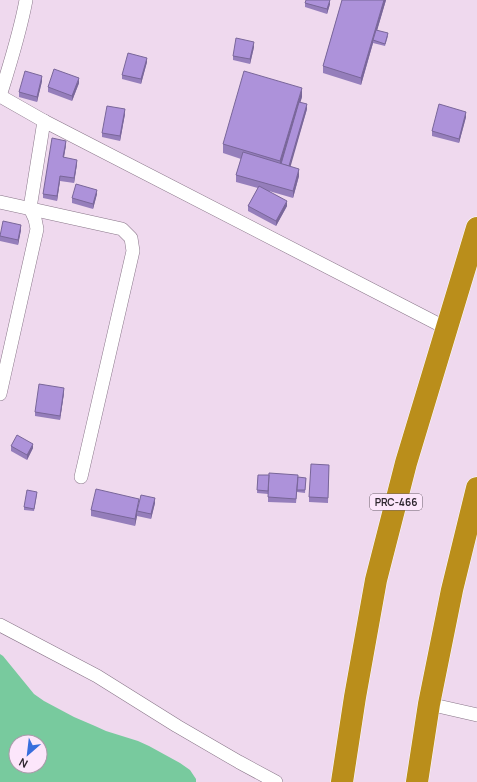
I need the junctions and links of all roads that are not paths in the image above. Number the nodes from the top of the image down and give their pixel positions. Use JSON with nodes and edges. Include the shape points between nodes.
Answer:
{"nodes":[{"id":1,"x":26,"y":0,"type":"edge"},
{"id":2,"x":0,"y":96,"type":"edge"},
{"id":3,"x":44,"y":121,"type":"junction"},
{"id":4,"x":0,"y":202,"type":"edge"},
{"id":5,"x":30,"y":208,"type":"junction"},
{"id":6,"x":477,"y":228,"type":"edge"},
{"id":7,"x":446,"y":328,"type":"junction"},
{"id":8,"x":0,"y":394,"type":"edge"},
{"id":9,"x":81,"y":477,"type":"dead end"},
{"id":10,"x":477,"y":488,"type":"edge"},
{"id":11,"x":0,"y":625,"type":"edge"},
{"id":12,"x":429,"y":704,"type":"junction"},
{"id":13,"x":477,"y":715,"type":"edge"},
{"id":14,"x":276,"y":782,"type":"edge"},
{"id":15,"x":342,"y":782,"type":"edge"},
{"id":16,"x":417,"y":782,"type":"edge"}],
"edges":[{"from":1,"to":2,"type":"street","via":[[22,24]]},
{"from":2,"to":3,"type":"street"},
{"from":3,"to":5,"type":"street"},
{"from":3,"to":7,"type":"street"},
{"from":4,"to":5,"type":"street"},
{"from":5,"to":8,"type":"street","via":[[37,229]]},
{"from":5,"to":9,"type":"street","via":[[122,229],[131,238],[133,251]]},
{"from":6,"to":7,"type":"highway","number":"PRC-466"},
{"from":7,"to":15,"type":"highway","number":"PRC-466","via":[[406,463],[376,580]]},
{"from":10,"to":12,"type":"highway","via":[[452,590]]},
{"from":11,"to":14,"type":"street","via":[[97,676],[177,726]]},
{"from":12,"to":13,"type":"street"},
{"from":12,"to":16,"type":"highway"}]}
